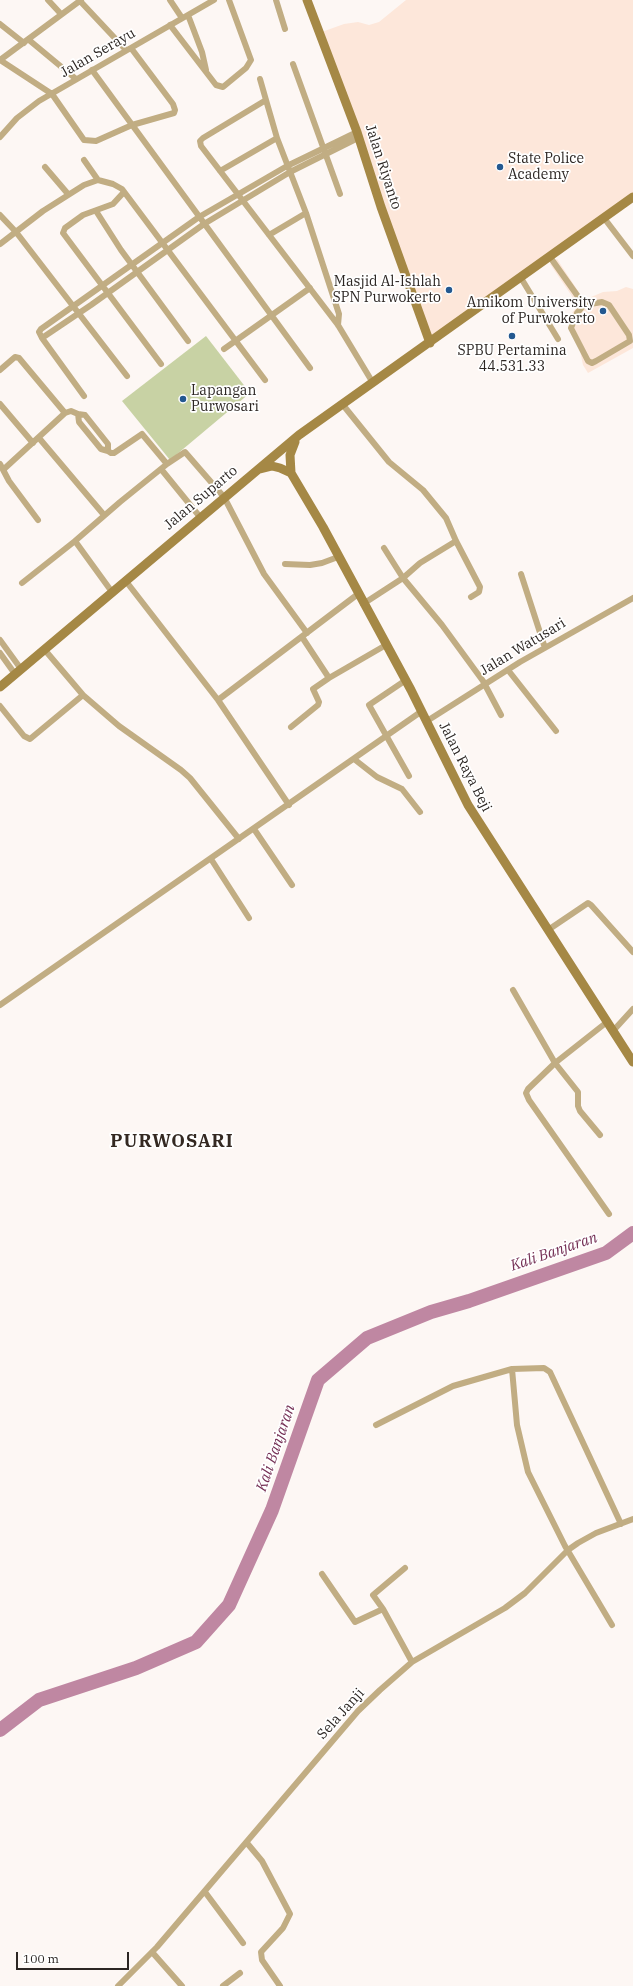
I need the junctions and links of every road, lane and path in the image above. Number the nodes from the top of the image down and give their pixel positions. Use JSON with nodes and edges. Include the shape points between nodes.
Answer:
{"nodes":[{"id":1,"x":48,"y":0,"type":"edge"},
{"id":2,"x":80,"y":0,"type":"edge"},
{"id":3,"x":170,"y":0,"type":"edge"},
{"id":4,"x":214,"y":0,"type":"edge"},
{"id":5,"x":229,"y":0,"type":"edge"},
{"id":6,"x":276,"y":0,"type":"edge"},
{"id":7,"x":307,"y":0,"type":"edge"},
{"id":8,"x":62,"y":14,"type":"junction"},
{"id":9,"x":185,"y":16,"type":"junction"},
{"id":10,"x":0,"y":24,"type":"edge"},
{"id":11,"x":170,"y":25,"type":"junction"},
{"id":12,"x":285,"y":29,"type":"dead end"},
{"id":13,"x":26,"y":41,"type":"junction"},
{"id":14,"x":128,"y":49,"type":"junction"},
{"id":15,"x":0,"y":60,"type":"edge"},
{"id":16,"x":293,"y":64,"type":"dead end"},
{"id":17,"x":92,"y":70,"type":"junction"},
{"id":18,"x":206,"y":72,"type":"junction"},
{"id":19,"x":76,"y":79,"type":"junction"},
{"id":20,"x":260,"y":79,"type":"dead end"},
{"id":21,"x":52,"y":94,"type":"junction"},
{"id":22,"x":266,"y":100,"type":"junction"},
{"id":23,"x":0,"y":125,"type":"edge"},
{"id":24,"x":132,"y":125,"type":"junction"},
{"id":25,"x":6,"y":130,"type":"junction"},
{"id":26,"x":357,"y":135,"type":"junction"},
{"id":27,"x":0,"y":137,"type":"edge"},
{"id":28,"x":277,"y":138,"type":"junction"},
{"id":29,"x":325,"y":151,"type":"junction"},
{"id":30,"x":84,"y":160,"type":"dead end"},
{"id":31,"x":45,"y":167,"type":"dead end"},
{"id":32,"x":289,"y":169,"type":"junction"},
{"id":33,"x":220,"y":171,"type":"junction"},
{"id":34,"x":98,"y":180,"type":"junction"},
{"id":35,"x":124,"y":192,"type":"junction"},
{"id":36,"x":238,"y":193,"type":"junction"},
{"id":37,"x":68,"y":194,"type":"junction"},
{"id":38,"x":340,"y":194,"type":"dead end"},
{"id":39,"x":633,"y":197,"type":"edge"},
{"id":40,"x":242,"y":200,"type":"junction"},
{"id":41,"x":96,"y":211,"type":"junction"},
{"id":42,"x":306,"y":213,"type":"junction"},
{"id":43,"x":0,"y":215,"type":"edge"},
{"id":44,"x":199,"y":217,"type":"junction"},
{"id":45,"x":604,"y":218,"type":"junction"},
{"id":46,"x":204,"y":224,"type":"junction"},
{"id":47,"x":16,"y":232,"type":"junction"},
{"id":48,"x":269,"y":235,"type":"junction"},
{"id":49,"x":163,"y":242,"type":"junction"},
{"id":50,"x":0,"y":244,"type":"edge"},
{"id":51,"x":168,"y":249,"type":"junction"},
{"id":52,"x":550,"y":256,"type":"junction"},
{"id":53,"x":633,"y":256,"type":"edge"},
{"id":54,"x":132,"y":264,"type":"junction"},
{"id":55,"x":137,"y":271,"type":"junction"},
{"id":56,"x":521,"y":278,"type":"junction"},
{"id":57,"x":102,"y":287,"type":"junction"},
{"id":58,"x":310,"y":288,"type":"junction"},
{"id":59,"x":107,"y":293,"type":"junction"},
{"id":60,"x":584,"y":305,"type":"junction"},
{"id":61,"x":74,"y":307,"type":"junction"},
{"id":62,"x":79,"y":312,"type":"junction"},
{"id":63,"x":271,"y":316,"type":"junction"},
{"id":64,"x":338,"y":325,"type":"junction"},
{"id":65,"x":42,"y":338,"type":"junction"},
{"id":66,"x":558,"y":339,"type":"dead end"},
{"id":67,"x":188,"y":341,"type":"dead end"},
{"id":68,"x":236,"y":341,"type":"junction"},
{"id":69,"x":430,"y":343,"type":"junction"},
{"id":70,"x":224,"y":349,"type":"dead end"},
{"id":71,"x":161,"y":364,"type":"dead end"},
{"id":72,"x":310,"y":368,"type":"dead end"},
{"id":73,"x":0,"y":370,"type":"edge"},
{"id":74,"x":127,"y":376,"type":"dead end"},
{"id":75,"x":265,"y":380,"type":"dead end"},
{"id":76,"x":373,"y":383,"type":"junction"},
{"id":77,"x":84,"y":396,"type":"dead end"},
{"id":78,"x":0,"y":404,"type":"edge"},
{"id":79,"x":343,"y":405,"type":"junction"},
{"id":80,"x":65,"y":413,"type":"junction"},
{"id":81,"x":299,"y":436,"type":"junction"},
{"id":82,"x":39,"y":438,"type":"junction"},
{"id":83,"x":33,"y":443,"type":"junction"},
{"id":84,"x":167,"y":464,"type":"junction"},
{"id":85,"x":2,"y":466,"type":"edge"},
{"id":86,"x":161,"y":469,"type":"junction"},
{"id":87,"x":255,"y":471,"type":"junction"},
{"id":88,"x":291,"y":473,"type":"junction"},
{"id":89,"x":224,"y":497,"type":"junction"},
{"id":90,"x":104,"y":515,"type":"junction"},
{"id":91,"x":200,"y":518,"type":"junction"},
{"id":92,"x":38,"y":520,"type":"dead end"},
{"id":93,"x":456,"y":541,"type":"junction"},
{"id":94,"x":75,"y":542,"type":"junction"},
{"id":95,"x":384,"y":548,"type":"dead end"},
{"id":96,"x":338,"y":557,"type":"junction"},
{"id":97,"x":285,"y":564,"type":"dead end"},
{"id":98,"x":521,"y":574,"type":"dead end"},
{"id":99,"x":402,"y":578,"type":"junction"},
{"id":100,"x":125,"y":580,"type":"junction"},
{"id":101,"x":22,"y":583,"type":"dead end"},
{"id":102,"x":112,"y":592,"type":"junction"},
{"id":103,"x":358,"y":594,"type":"junction"},
{"id":104,"x":471,"y":597,"type":"dead end"},
{"id":105,"x":633,"y":598,"type":"edge"},
{"id":106,"x":363,"y":604,"type":"junction"},
{"id":107,"x":304,"y":635,"type":"junction"},
{"id":108,"x":0,"y":640,"type":"edge"},
{"id":109,"x":386,"y":645,"type":"junction"},
{"id":110,"x":545,"y":648,"type":"junction"},
{"id":111,"x":44,"y":649,"type":"junction"},
{"id":112,"x":0,"y":653,"type":"edge"},
{"id":113,"x":508,"y":670,"type":"junction"},
{"id":114,"x":18,"y":672,"type":"junction"},
{"id":115,"x":329,"y":678,"type":"junction"},
{"id":116,"x":406,"y":680,"type":"junction"},
{"id":117,"x":484,"y":684,"type":"junction"},
{"id":118,"x":0,"y":687,"type":"edge"},
{"id":119,"x":82,"y":695,"type":"junction"},
{"id":120,"x":218,"y":700,"type":"junction"},
{"id":121,"x":0,"y":706,"type":"edge"},
{"id":122,"x":422,"y":711,"type":"junction"},
{"id":123,"x":501,"y":715,"type":"dead end"},
{"id":124,"x":427,"y":721,"type":"junction"},
{"id":125,"x":291,"y":727,"type":"dead end"},
{"id":126,"x":556,"y":731,"type":"dead end"},
{"id":127,"x":388,"y":736,"type":"junction"},
{"id":128,"x":354,"y":759,"type":"junction"},
{"id":129,"x":409,"y":776,"type":"dead end"},
{"id":130,"x":288,"y":805,"type":"junction"},
{"id":131,"x":420,"y":812,"type":"dead end"},
{"id":132,"x":254,"y":829,"type":"junction"},
{"id":133,"x":239,"y":839,"type":"junction"},
{"id":134,"x":211,"y":858,"type":"junction"},
{"id":135,"x":292,"y":884,"type":"dead end"},
{"id":136,"x":249,"y":918,"type":"dead end"},
{"id":137,"x":548,"y":930,"type":"junction"},
{"id":138,"x":633,"y":952,"type":"edge"},
{"id":139,"x":513,"y":990,"type":"dead end"},
{"id":140,"x":0,"y":1005,"type":"edge"},
{"id":141,"x":633,"y":1009,"type":"edge"},
{"id":142,"x":607,"y":1022,"type":"junction"},
{"id":143,"x":613,"y":1031,"type":"junction"},
{"id":144,"x":632,"y":1058,"type":"edge"},
{"id":145,"x":555,"y":1062,"type":"junction"},
{"id":146,"x":600,"y":1135,"type":"dead end"},
{"id":147,"x":609,"y":1214,"type":"dead end"},
{"id":148,"x":512,"y":1369,"type":"junction"},
{"id":149,"x":376,"y":1425,"type":"dead end"},
{"id":150,"x":633,"y":1519,"type":"edge"},
{"id":151,"x":621,"y":1524,"type":"junction"},
{"id":152,"x":568,"y":1550,"type":"junction"},
{"id":153,"x":405,"y":1568,"type":"dead end"},
{"id":154,"x":322,"y":1574,"type":"dead end"},
{"id":155,"x":383,"y":1609,"type":"junction"},
{"id":156,"x":612,"y":1625,"type":"dead end"},
{"id":157,"x":412,"y":1662,"type":"junction"},
{"id":158,"x":247,"y":1843,"type":"junction"},
{"id":159,"x":205,"y":1892,"type":"junction"},
{"id":160,"x":243,"y":1943,"type":"dead end"},
{"id":161,"x":152,"y":1952,"type":"junction"},
{"id":162,"x":240,"y":1973,"type":"dead end"},
{"id":163,"x":118,"y":1986,"type":"edge"},
{"id":164,"x":182,"y":1986,"type":"edge"},
{"id":165,"x":223,"y":1986,"type":"edge"},
{"id":166,"x":280,"y":1986,"type":"edge"}],
"edges":[{"from":1,"to":8,"type":"street"},
{"from":2,"to":8,"type":"street"},
{"from":2,"to":14,"type":"street"},
{"from":3,"to":9,"type":"street"},
{"from":4,"to":9,"type":"street","name":"Jalan Serayu"},
{"from":5,"to":18,"type":"street","via":[[251,62],[223,87],[216,85]]},
{"from":6,"to":12,"type":"street"},
{"from":7,"to":26,"type":"street","name":"Jalan Riyanto"},
{"from":8,"to":13,"type":"street"},
{"from":9,"to":11,"type":"street","name":"Jalan Serayu"},
{"from":9,"to":18,"type":"street","via":[[202,52]]},
{"from":10,"to":13,"type":"street"},
{"from":11,"to":14,"type":"street","name":"Jalan Serayu"},
{"from":11,"to":18,"type":"street"},
{"from":13,"to":15,"type":"street"},
{"from":13,"to":19,"type":"street"},
{"from":14,"to":17,"type":"street","name":"Jalan Serayu"},
{"from":14,"to":24,"type":"street","via":[[173,104],[175,110],[174,113]]},
{"from":15,"to":21,"type":"street"},
{"from":16,"to":29,"type":"street"},
{"from":17,"to":19,"type":"street","name":"Jalan Serayu"},
{"from":17,"to":24,"type":"street"},
{"from":19,"to":21,"type":"street","name":"Jalan Serayu"},
{"from":20,"to":22,"type":"street"},
{"from":21,"to":24,"type":"street","via":[[84,140],[89,142]]},
{"from":21,"to":25,"type":"street","name":"Jalan Serayu","via":[[28,109]]},
{"from":22,"to":28,"type":"street"},
{"from":22,"to":33,"type":"street","via":[[200,142]]},
{"from":23,"to":25,"type":"street"},
{"from":24,"to":44,"type":"street"},
{"from":25,"to":27,"type":"street","name":"Jalan Serayu"},
{"from":26,"to":29,"type":"street"},
{"from":26,"to":69,"type":"street","name":"Jalan Riyanto"},
{"from":28,"to":32,"type":"street"},
{"from":28,"to":33,"type":"street"},
{"from":29,"to":32,"type":"street"},
{"from":29,"to":38,"type":"street"},
{"from":30,"to":34,"type":"street"},
{"from":31,"to":37,"type":"street"},
{"from":32,"to":36,"type":"street"},
{"from":32,"to":40,"type":"street"},
{"from":32,"to":42,"type":"street"},
{"from":33,"to":36,"type":"street"},
{"from":34,"to":35,"type":"street","via":[[114,184]]},
{"from":34,"to":37,"type":"street"},
{"from":35,"to":41,"type":"street","via":[[113,204]]},
{"from":35,"to":49,"type":"street"},
{"from":36,"to":40,"type":"street"},
{"from":36,"to":44,"type":"street"},
{"from":37,"to":47,"type":"street"},
{"from":39,"to":45,"type":"street","name":"Jalan Suparto"},
{"from":40,"to":46,"type":"street"},
{"from":40,"to":48,"type":"street"},
{"from":41,"to":54,"type":"street"},
{"from":41,"to":57,"type":"street","via":[[83,216],[65,228],[63,233]]},
{"from":42,"to":48,"type":"street"},
{"from":42,"to":64,"type":"street","via":[[340,314]]},
{"from":43,"to":47,"type":"street"},
{"from":44,"to":46,"type":"street"},
{"from":44,"to":49,"type":"street"},
{"from":45,"to":52,"type":"street","name":"Jalan Suparto"},
{"from":45,"to":53,"type":"street"},
{"from":46,"to":51,"type":"street"},
{"from":46,"to":63,"type":"street"},
{"from":47,"to":50,"type":"street"},
{"from":47,"to":61,"type":"street"},
{"from":48,"to":58,"type":"street"},
{"from":49,"to":51,"type":"street"},
{"from":49,"to":54,"type":"street"},
{"from":51,"to":55,"type":"street"},
{"from":51,"to":68,"type":"street"},
{"from":52,"to":56,"type":"street","name":"Jalan Suparto"},
{"from":52,"to":60,"type":"street"},
{"from":54,"to":55,"type":"street"},
{"from":54,"to":57,"type":"street"},
{"from":55,"to":59,"type":"street"},
{"from":55,"to":67,"type":"street"},
{"from":56,"to":66,"type":"street"},
{"from":56,"to":69,"type":"street","name":"Jalan Suparto"},
{"from":57,"to":59,"type":"street"},
{"from":57,"to":61,"type":"street"},
{"from":58,"to":63,"type":"street"},
{"from":58,"to":64,"type":"street"},
{"from":59,"to":62,"type":"street"},
{"from":59,"to":71,"type":"street"},
{"from":60,"to":60,"type":"street","via":[[602,302],[609,305],[630,338],[627,344],[592,363],[588,362],[571,328],[577,313]]},
{"from":61,"to":62,"type":"street"},
{"from":61,"to":65,"type":"street","via":[[40,331]]},
{"from":62,"to":65,"type":"street"},
{"from":62,"to":74,"type":"street"},
{"from":63,"to":68,"type":"street"},
{"from":63,"to":72,"type":"street"},
{"from":64,"to":76,"type":"street"},
{"from":65,"to":77,"type":"street"},
{"from":68,"to":70,"type":"street"},
{"from":68,"to":75,"type":"street"},
{"from":69,"to":76,"type":"street","name":"Jalan Suparto"},
{"from":73,"to":80,"type":"street","via":[[15,357],[18,358]]},
{"from":76,"to":79,"type":"street","name":"Jalan Suparto"},
{"from":78,"to":83,"type":"street"},
{"from":79,"to":81,"type":"street","name":"Jalan Suparto"},
{"from":79,"to":93,"type":"street","via":[[389,462],[432,500],[446,518]]},
{"from":80,"to":82,"type":"street"},
{"from":80,"to":84,"type":"street","via":[[72,411],[78,414],[79,422],[101,449],[114,453],[142,434]]},
{"from":81,"to":87,"type":"street","name":"Jalan Suparto"},
{"from":81,"to":88,"type":"street","via":[[290,455]]},
{"from":82,"to":83,"type":"street"},
{"from":82,"to":90,"type":"street"},
{"from":83,"to":85,"type":"street"},
{"from":84,"to":86,"type":"street"},
{"from":84,"to":89,"type":"street","via":[[185,452]]},
{"from":85,"to":92,"type":"street","via":[[9,481]]},
{"from":86,"to":90,"type":"street"},
{"from":86,"to":91,"type":"street"},
{"from":87,"to":88,"type":"street","via":[[272,466]]},
{"from":87,"to":89,"type":"street","name":"Jalan Suparto"},
{"from":88,"to":96,"type":"street","name":"Jalan Raya Beji"},
{"from":89,"to":91,"type":"street","name":"Jalan Suparto"},
{"from":89,"to":107,"type":"street","via":[[264,574]]},
{"from":90,"to":94,"type":"street"},
{"from":91,"to":100,"type":"street","name":"Jalan Suparto"},
{"from":93,"to":99,"type":"street","via":[[420,563]]},
{"from":93,"to":104,"type":"street","via":[[480,587],[479,592]]},
{"from":94,"to":101,"type":"street"},
{"from":94,"to":102,"type":"street"},
{"from":95,"to":99,"type":"street"},
{"from":96,"to":97,"type":"street","via":[[310,565]]},
{"from":96,"to":103,"type":"street","name":"Jalan Raya Beji"},
{"from":98,"to":110,"type":"street"},
{"from":99,"to":106,"type":"street"},
{"from":99,"to":117,"type":"street","via":[[442,624]]},
{"from":100,"to":102,"type":"street","name":"Jalan Suparto"},
{"from":100,"to":120,"type":"street"},
{"from":102,"to":111,"type":"street","name":"Jalan Suparto"},
{"from":103,"to":106,"type":"street","name":"Jalan Raya Beji"},
{"from":103,"to":107,"type":"street"},
{"from":105,"to":110,"type":"street","name":"Jalan Watusari"},
{"from":106,"to":109,"type":"street","name":"Jalan Raya Beji"},
{"from":107,"to":115,"type":"street"},
{"from":107,"to":120,"type":"street"},
{"from":108,"to":114,"type":"street"},
{"from":109,"to":115,"type":"street"},
{"from":109,"to":116,"type":"street","name":"Jalan Raya Beji"},
{"from":110,"to":113,"type":"street","name":"Jalan Watusari"},
{"from":111,"to":114,"type":"street","name":"Jalan Suparto"},
{"from":111,"to":119,"type":"street"},
{"from":112,"to":114,"type":"street"},
{"from":113,"to":117,"type":"street","name":"Jalan Watusari"},
{"from":113,"to":126,"type":"street"},
{"from":114,"to":118,"type":"street","name":"Jalan Suparto"},
{"from":115,"to":125,"type":"street","via":[[314,689],[318,705]]},
{"from":116,"to":122,"type":"street","name":"Jalan Raya Beji"},
{"from":116,"to":127,"type":"street","via":[[369,705]]},
{"from":117,"to":123,"type":"street"},
{"from":117,"to":124,"type":"street","name":"Jalan Watusari"},
{"from":119,"to":121,"type":"street","via":[[30,739],[24,736]]},
{"from":119,"to":133,"type":"street","via":[[119,726],[181,770]]},
{"from":120,"to":130,"type":"street"},
{"from":122,"to":124,"type":"street","name":"Jalan Raya Beji"},
{"from":122,"to":127,"type":"street"},
{"from":124,"to":137,"type":"street","name":"Jalan Raya Beji","via":[[477,822]]},
{"from":127,"to":128,"type":"street"},
{"from":127,"to":129,"type":"street"},
{"from":128,"to":130,"type":"street"},
{"from":128,"to":131,"type":"street","via":[[377,777],[402,789]]},
{"from":130,"to":132,"type":"street"},
{"from":132,"to":133,"type":"street"},
{"from":132,"to":135,"type":"street"},
{"from":133,"to":134,"type":"street"},
{"from":134,"to":136,"type":"street"},
{"from":134,"to":140,"type":"street"},
{"from":137,"to":138,"type":"street","via":[[588,903]]},
{"from":137,"to":142,"type":"street","name":"Jalan Raya Beji"},
{"from":139,"to":145,"type":"street"},
{"from":141,"to":143,"type":"street"},
{"from":142,"to":143,"type":"street","name":"Jalan Raya Beji"},
{"from":142,"to":145,"type":"street"},
{"from":143,"to":144,"type":"street","name":"Jalan Raya Beji"},
{"from":145,"to":146,"type":"street","via":[[578,1092],[580,1111]]},
{"from":145,"to":147,"type":"street","via":[[526,1093]]},
{"from":148,"to":149,"type":"street","via":[[453,1386]]},
{"from":148,"to":151,"type":"street","via":[[544,1368],[550,1372]]},
{"from":148,"to":152,"type":"street","via":[[519,1435],[528,1472]]},
{"from":150,"to":151,"type":"street","name":"Sela Janji"},
{"from":151,"to":152,"type":"street","name":"Sela Janji","via":[[596,1533]]},
{"from":152,"to":156,"type":"street"},
{"from":152,"to":157,"type":"street","name":"Sela Janji","via":[[525,1593],[505,1608]]},
{"from":153,"to":155,"type":"street","via":[[373,1595]]},
{"from":154,"to":155,"type":"street","via":[[356,1622]]},
{"from":155,"to":157,"type":"street"},
{"from":157,"to":158,"type":"street","name":"Sela Janji","via":[[358,1711]]},
{"from":158,"to":159,"type":"street","name":"Sela Janji"},
{"from":158,"to":166,"type":"street","via":[[262,1861],[290,1914],[283,1928],[261,1952],[262,1960]]},
{"from":159,"to":160,"type":"street"},
{"from":159,"to":161,"type":"street","name":"Sela Janji"},
{"from":161,"to":163,"type":"street","name":"Sela Janji"},
{"from":161,"to":164,"type":"street"},
{"from":162,"to":165,"type":"street"}]}
